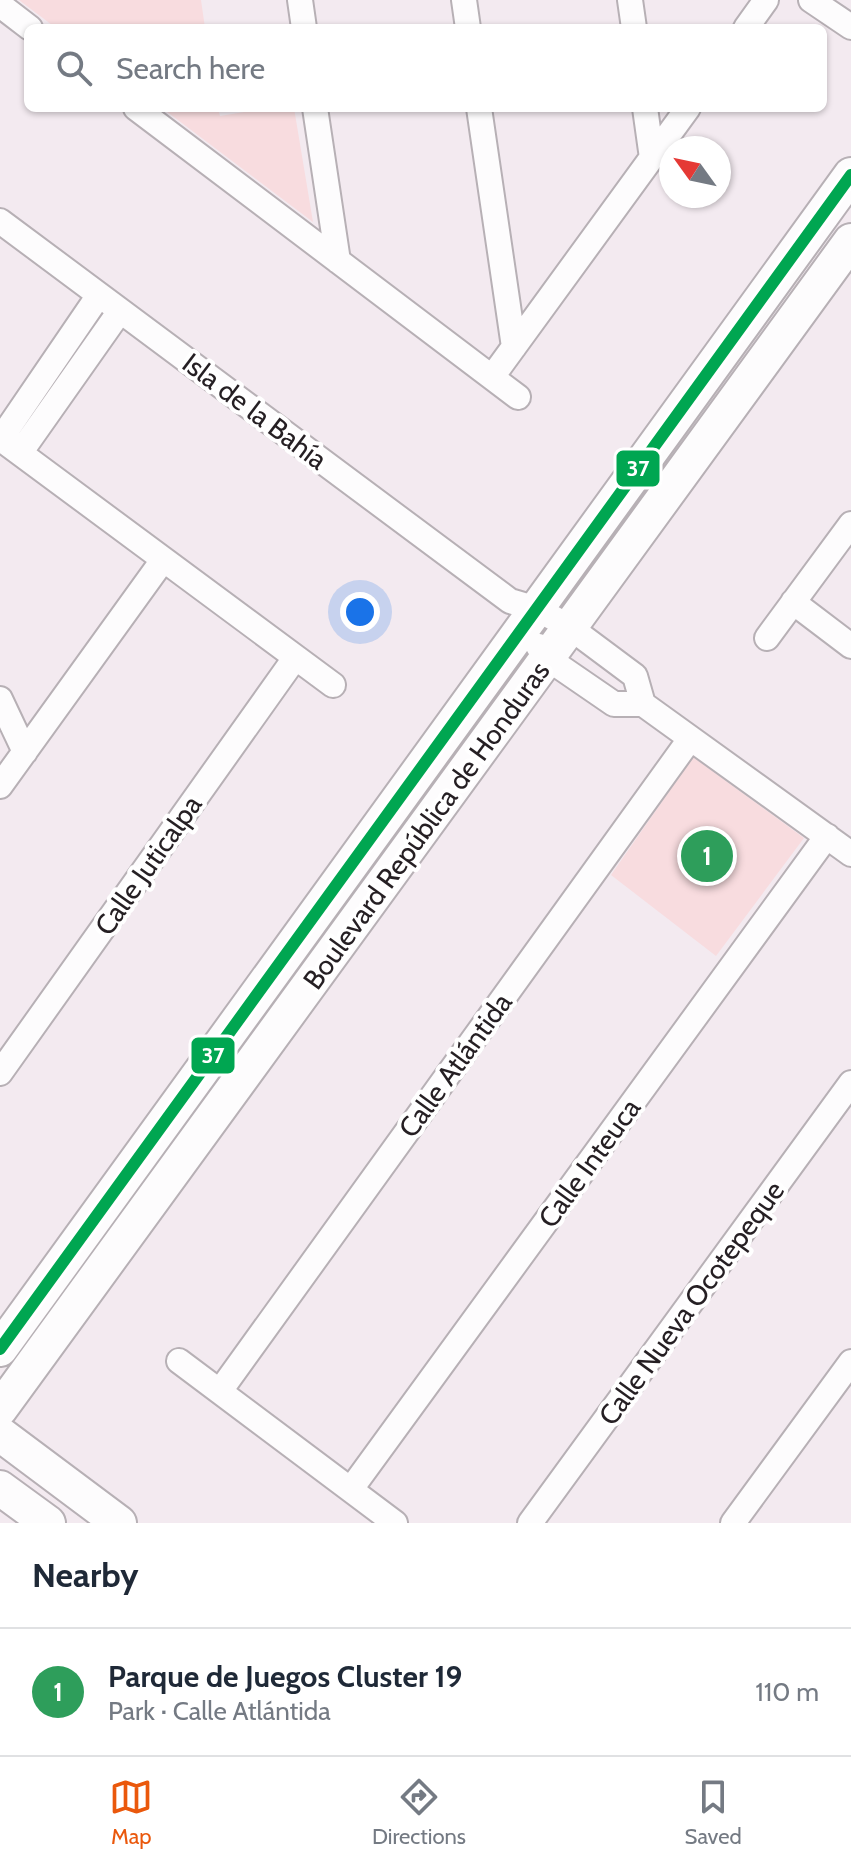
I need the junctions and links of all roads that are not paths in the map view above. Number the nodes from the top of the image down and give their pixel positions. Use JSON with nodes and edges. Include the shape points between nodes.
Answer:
{"nodes":[{"id":1,"x":300,"y":0,"type":"edge"},
{"id":2,"x":464,"y":0,"type":"edge"},
{"id":3,"x":630,"y":0,"type":"edge"},
{"id":4,"x":766,"y":0,"type":"edge"},
{"id":5,"x":811,"y":0,"type":"edge"},
{"id":6,"x":0,"y":5,"type":"edge"},
{"id":7,"x":25,"y":24,"type":"edge"},
{"id":8,"x":303,"y":24,"type":"edge"},
{"id":9,"x":467,"y":24,"type":"edge"},
{"id":10,"x":633,"y":24,"type":"edge"},
{"id":11,"x":749,"y":24,"type":"edge"},
{"id":12,"x":851,"y":27,"type":"edge"},
{"id":13,"x":141,"y":112,"type":"edge"},
{"id":14,"x":316,"y":112,"type":"edge"},
{"id":15,"x":480,"y":112,"type":"edge"},
{"id":16,"x":646,"y":112,"type":"edge"},
{"id":17,"x":685,"y":112,"type":"edge"},
{"id":18,"x":652,"y":158,"type":"junction"},
{"id":19,"x":851,"y":175,"type":"edge"},
{"id":20,"x":0,"y":221,"type":"edge"},
{"id":21,"x":851,"y":241,"type":"edge"},
{"id":22,"x":338,"y":261,"type":"junction"},
{"id":23,"x":99,"y":295,"type":"junction"},
{"id":24,"x":120,"y":311,"type":"junction"},
{"id":25,"x":514,"y":347,"type":"junction"},
{"id":26,"x":492,"y":377,"type":"junction"},
{"id":27,"x":518,"y":397,"type":"dead end"},
{"id":28,"x":7,"y":444,"type":"edge"},
{"id":29,"x":851,"y":524,"type":"edge"},
{"id":30,"x":163,"y":560,"type":"junction"},
{"id":31,"x":793,"y":602,"type":"junction"},
{"id":32,"x":523,"y":612,"type":"junction"},
{"id":33,"x":568,"y":626,"type":"junction"},
{"id":34,"x":767,"y":638,"type":"dead end"},
{"id":35,"x":851,"y":646,"type":"edge"},
{"id":36,"x":295,"y":658,"type":"junction"},
{"id":37,"x":547,"y":658,"type":"junction"},
{"id":38,"x":333,"y":685,"type":"dead end"},
{"id":39,"x":0,"y":699,"type":"edge"},
{"id":40,"x":643,"y":704,"type":"junction"},
{"id":41,"x":690,"y":739,"type":"junction"},
{"id":42,"x":25,"y":752,"type":"junction"},
{"id":43,"x":0,"y":786,"type":"edge"},
{"id":44,"x":827,"y":836,"type":"junction"},
{"id":45,"x":851,"y":854,"type":"edge"},
{"id":46,"x":0,"y":1073,"type":"edge"},
{"id":47,"x":851,"y":1083,"type":"edge"},
{"id":48,"x":11,"y":1326,"type":"edge"},
{"id":49,"x":0,"y":1349,"type":"edge"},
{"id":50,"x":179,"y":1361,"type":"dead end"},
{"id":51,"x":851,"y":1362,"type":"edge"},
{"id":52,"x":27,"y":1372,"type":"junction"},
{"id":53,"x":220,"y":1391,"type":"junction"},
{"id":54,"x":0,"y":1409,"type":"edge"},
{"id":55,"x":0,"y":1434,"type":"edge"},
{"id":56,"x":34,"y":1459,"type":"junction"},
{"id":57,"x":0,"y":1488,"type":"edge"},
{"id":58,"x":351,"y":1489,"type":"junction"},
{"id":59,"x":0,"y":1506,"type":"edge"},
{"id":60,"x":41,"y":1518,"type":"edge"},
{"id":61,"x":119,"y":1523,"type":"edge"},
{"id":62,"x":395,"y":1523,"type":"edge"},
{"id":63,"x":530,"y":1523,"type":"edge"},
{"id":64,"x":733,"y":1523,"type":"edge"}],
"edges":[{"from":1,"to":8,"type":"street"},
{"from":2,"to":9,"type":"street"},
{"from":3,"to":10,"type":"street"},
{"from":4,"to":11,"type":"street"},
{"from":5,"to":12,"type":"street"},
{"from":6,"to":7,"type":"street"},
{"from":13,"to":22,"type":"street"},
{"from":14,"to":22,"type":"street"},
{"from":15,"to":25,"type":"street"},
{"from":16,"to":18,"type":"street"},
{"from":17,"to":18,"type":"street"},
{"from":18,"to":25,"type":"street"},
{"from":19,"to":32,"type":"street","name":"Boulevard República de Honduras"},
{"from":20,"to":23,"type":"street","name":"Isla de la Bahía"},
{"from":21,"to":33,"type":"street","name":"Boulevard República de Honduras"},
{"from":22,"to":26,"type":"street"},
{"from":23,"to":24,"type":"street","name":"Isla de la Bahía"},
{"from":23,"to":28,"type":"street"},
{"from":24,"to":28,"type":"street"},
{"from":24,"to":32,"type":"street","name":"Isla de la Bahía"},
{"from":25,"to":26,"type":"street"},
{"from":26,"to":27,"type":"street"},
{"from":28,"to":30,"type":"street"},
{"from":29,"to":31,"type":"street"},
{"from":30,"to":36,"type":"street"},
{"from":30,"to":42,"type":"street"},
{"from":31,"to":34,"type":"street"},
{"from":31,"to":35,"type":"street"},
{"from":32,"to":33,"type":"street","name":"Isla de la Bahía"},
{"from":32,"to":37,"type":"street","name":"Isla de la Bahía"},
{"from":32,"to":48,"type":"street","name":"Boulevard República de Honduras"},
{"from":33,"to":37,"type":"street","name":"Boulevard República de Honduras"},
{"from":33,"to":40,"type":"street","name":"Isla de la Bahía","via":[[635,676]]},
{"from":36,"to":38,"type":"street"},
{"from":36,"to":46,"type":"street","name":"Calle Juticalpa"},
{"from":37,"to":40,"type":"street","name":"Isla de la Bahía","via":[[614,704]]},
{"from":37,"to":52,"type":"street","name":"Boulevard República de Honduras"},
{"from":39,"to":42,"type":"street"},
{"from":40,"to":41,"type":"street","name":"Isla de la Bahía"},
{"from":41,"to":44,"type":"street","name":"Isla de la Bahía"},
{"from":41,"to":53,"type":"street","name":"Calle Atlántida"},
{"from":42,"to":43,"type":"street"},
{"from":44,"to":45,"type":"street","name":"Isla de la Bahía"},
{"from":44,"to":58,"type":"street","name":"Calle Inteuca"},
{"from":47,"to":63,"type":"street","name":"Calle Nueva Ocotepeque"},
{"from":48,"to":49,"type":"street","name":"Boulevard República de Honduras"},
{"from":50,"to":53,"type":"street"},
{"from":51,"to":64,"type":"street"},
{"from":52,"to":54,"type":"street","name":"Boulevard República de Honduras"},
{"from":52,"to":56,"type":"street","via":[[19,1401],[21,1432]]},
{"from":53,"to":58,"type":"street"},
{"from":55,"to":56,"type":"street"},
{"from":56,"to":61,"type":"street"},
{"from":57,"to":60,"type":"street"},
{"from":58,"to":62,"type":"street"},
{"from":59,"to":60,"type":"street"}]}
